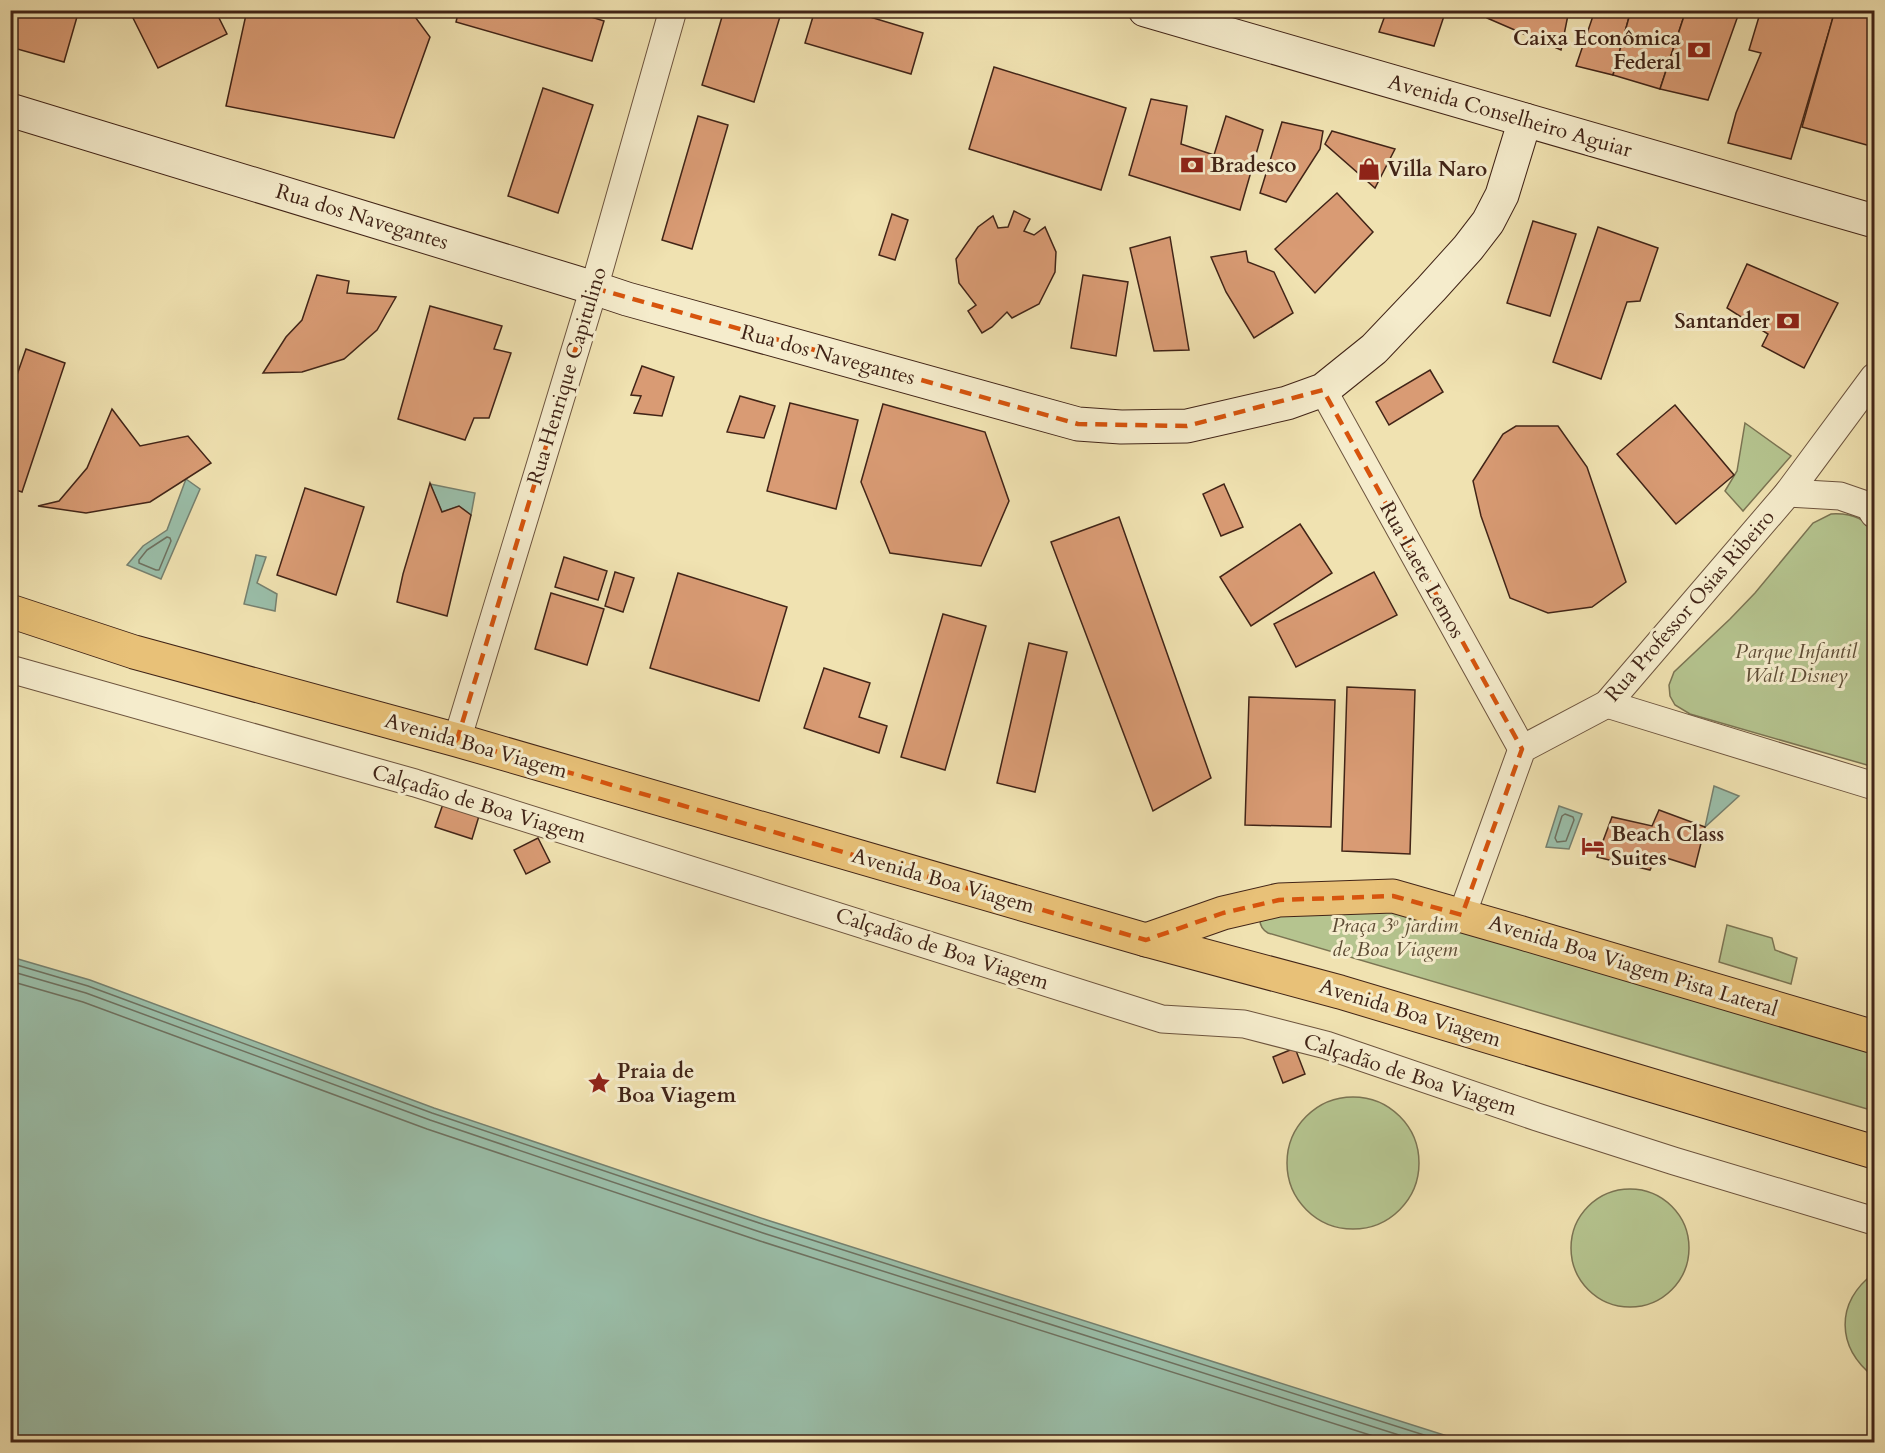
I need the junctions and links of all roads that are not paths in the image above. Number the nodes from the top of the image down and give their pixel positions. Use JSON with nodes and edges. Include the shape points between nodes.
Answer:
{"nodes":[{"id":1,"x":673,"y":10,"type":"edge"},
{"id":2,"x":1144,"y":10,"type":"edge"},
{"id":3,"x":10,"y":111,"type":"edge"},
{"id":4,"x":1525,"y":120,"type":"junction"},
{"id":5,"x":1875,"y":221,"type":"edge"},
{"id":6,"x":594,"y":288,"type":"junction"},
{"id":7,"x":1875,"y":377,"type":"edge"},
{"id":8,"x":1323,"y":390,"type":"junction"},
{"id":9,"x":1788,"y":493,"type":"junction"},
{"id":10,"x":1875,"y":514,"type":"edge"},
{"id":11,"x":10,"y":611,"type":"edge"},
{"id":12,"x":10,"y":669,"type":"edge"},
{"id":13,"x":1607,"y":704,"type":"junction"},
{"id":14,"x":458,"y":740,"type":"junction"},
{"id":15,"x":1522,"y":749,"type":"junction"},
{"id":16,"x":1875,"y":786,"type":"edge"},
{"id":17,"x":1462,"y":915,"type":"junction"},
{"id":18,"x":1146,"y":940,"type":"junction"},
{"id":19,"x":1875,"y":1037,"type":"edge"},
{"id":20,"x":1875,"y":1152,"type":"edge"},
{"id":21,"x":1875,"y":1221,"type":"edge"}],
"edges":[{"from":1,"to":6,"type":"street","name":"Rua Henrique Capitulino"},
{"from":2,"to":4,"type":"main road","name":"Avenida Conselheiro Aguiar"},
{"from":3,"to":6,"type":"main road","name":"Rua dos Navegantes"},
{"from":4,"to":5,"type":"main road","name":"Avenida Conselheiro Aguiar"},
{"from":4,"to":8,"type":"main road","name":"Rua dos Navegantes","via":[[1503,195],[1488,222],[1374,349]]},
{"from":6,"to":8,"type":"main road","name":"Rua dos Navegantes","via":[[1078,424],[1187,426],[1287,403]]},
{"from":6,"to":14,"type":"street","name":"Rua Henrique Capitulino"},
{"from":7,"to":9,"type":"street","name":"Rua Professor Osias Ribeiro"},
{"from":8,"to":15,"type":"street","name":"Rua Laete Lemos"},
{"from":9,"to":10,"type":"street","via":[[1840,496],[1869,506]]},
{"from":9,"to":13,"type":"street","name":"Rua Professor Osias Ribeiro"},
{"from":11,"to":14,"type":"main road","name":"Avenida Boa Viagem","via":[[134,651]]},
{"from":12,"to":21,"type":"street","name":"Calçadão de Boa Viagem","via":[[415,783],[1162,1019],[1244,1024],[1326,1045],[1600,1138]]},
{"from":13,"to":15,"type":"street","name":"Rua Professor Osias Ribeiro"},
{"from":13,"to":16,"type":"street"},
{"from":14,"to":18,"type":"main road","name":"Avenida Boa Viagem"},
{"from":15,"to":17,"type":"street"},
{"from":17,"to":18,"type":"main road","name":"Avenida Boa Viagem Pista Lateral","via":[[1393,896],[1279,900],[1223,913]]},
{"from":17,"to":19,"type":"main road","name":"Avenida Boa Viagem Pista Lateral"},
{"from":18,"to":20,"type":"main road","name":"Avenida Boa Viagem","via":[[1340,992]]}]}
